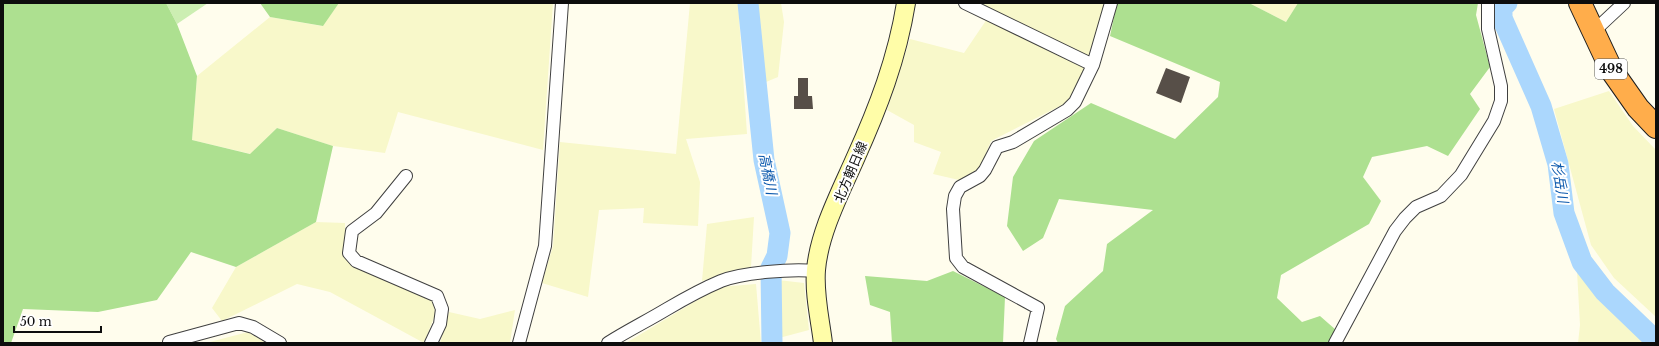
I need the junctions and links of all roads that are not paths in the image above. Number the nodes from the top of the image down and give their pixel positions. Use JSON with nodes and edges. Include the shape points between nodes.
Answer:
{"nodes":[{"id":1,"x":562,"y":3,"type":"edge"},
{"id":2,"x":906,"y":3,"type":"edge"},
{"id":3,"x":965,"y":3,"type":"edge"},
{"id":4,"x":1111,"y":3,"type":"edge"},
{"id":5,"x":1488,"y":3,"type":"edge"},
{"id":6,"x":1580,"y":3,"type":"edge"},
{"id":7,"x":1624,"y":3,"type":"edge"},
{"id":8,"x":1593,"y":32,"type":"junction"},
{"id":9,"x":1094,"y":65,"type":"junction"},
{"id":10,"x":1656,"y":127,"type":"edge"},
{"id":11,"x":406,"y":176,"type":"dead end"},
{"id":12,"x":816,"y":271,"type":"junction"},
{"id":13,"x":169,"y":342,"type":"edge"},
{"id":14,"x":280,"y":343,"type":"edge"},
{"id":15,"x":432,"y":343,"type":"edge"},
{"id":16,"x":519,"y":343,"type":"edge"},
{"id":17,"x":608,"y":343,"type":"edge"},
{"id":18,"x":823,"y":343,"type":"edge"},
{"id":19,"x":1030,"y":343,"type":"edge"},
{"id":20,"x":1335,"y":343,"type":"edge"}],
"edges":[{"from":1,"to":16,"type":"street","via":[[545,246]]},
{"from":2,"to":12,"type":"main road","name":"北方朝日線","via":[[892,68],[820,246]]},
{"from":3,"to":9,"type":"street"},
{"from":4,"to":9,"type":"street"},
{"from":5,"to":20,"type":"street","via":[[1488,29],[1501,86],[1501,101],[1494,121],[1461,175],[1442,196],[1416,207],[1395,231]]},
{"from":6,"to":8,"type":"highway","number":"498"},
{"from":7,"to":8,"type":"street"},
{"from":8,"to":10,"type":"highway","number":"498","via":[[1612,71],[1638,108]]},
{"from":9,"to":19,"type":"street","via":[[1075,102],[1067,110],[1013,142],[997,147],[980,176],[960,187],[955,196],[953,209],[956,258],[963,267],[1038,308]]},
{"from":11,"to":15,"type":"street","via":[[376,213],[352,231],[349,253],[356,261],[437,296],[442,309],[440,324]]},
{"from":12,"to":17,"type":"street","via":[[785,271],[723,280]]},
{"from":12,"to":18,"type":"main road","name":"北方朝日線","via":[[816,295]]},
{"from":13,"to":14,"type":"street","via":[[239,323],[253,327]]}]}
